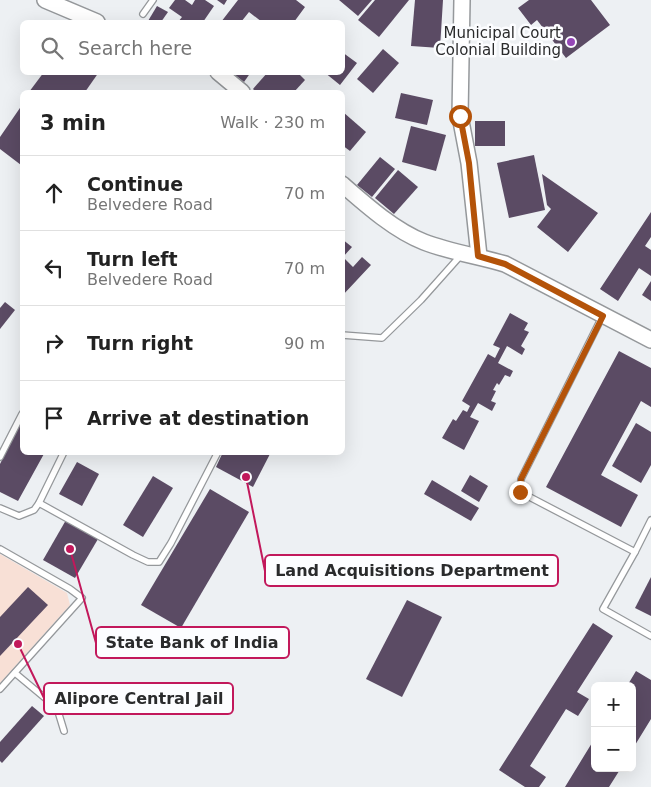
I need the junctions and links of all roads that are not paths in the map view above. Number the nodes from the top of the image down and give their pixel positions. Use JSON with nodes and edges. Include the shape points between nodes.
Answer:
{"nodes":[{"id":1,"x":45,"y":0,"type":"edge"},
{"id":2,"x":154,"y":0,"type":"edge"},
{"id":3,"x":462,"y":0,"type":"edge"},
{"id":4,"x":143,"y":14,"type":"dead end"},
{"id":5,"x":92,"y":20,"type":"edge"},
{"id":6,"x":222,"y":75,"type":"edge"},
{"id":7,"x":240,"y":90,"type":"edge"},
{"id":8,"x":345,"y":187,"type":"edge"},
{"id":9,"x":462,"y":254,"type":"junction"},
{"id":10,"x":478,"y":256,"type":"junction"},
{"id":11,"x":603,"y":316,"type":"junction"},
{"id":12,"x":345,"y":335,"type":"edge"},
{"id":13,"x":651,"y":340,"type":"edge"},
{"id":14,"x":20,"y":418,"type":"edge"},
{"id":15,"x":63,"y":455,"type":"edge"},
{"id":16,"x":216,"y":455,"type":"edge"},
{"id":17,"x":0,"y":456,"type":"edge"},
{"id":18,"x":39,"y":503,"type":"junction"},
{"id":19,"x":0,"y":508,"type":"edge"},
{"id":20,"x":651,"y":520,"type":"edge"},
{"id":21,"x":0,"y":549,"type":"edge"},
{"id":22,"x":635,"y":552,"type":"junction"},
{"id":23,"x":651,"y":636,"type":"edge"},
{"id":24,"x":15,"y":672,"type":"junction"},
{"id":25,"x":0,"y":689,"type":"edge"},
{"id":26,"x":64,"y":731,"type":"dead end"}],
"edges":[{"from":1,"to":5,"type":"main road"},
{"from":2,"to":4,"type":"lane"},
{"from":3,"to":10,"type":"main road","via":[[460,116],[469,163]]},
{"from":6,"to":7,"type":"main road"},
{"from":8,"to":9,"type":"main road","via":[[378,215],[422,241]]},
{"from":9,"to":10,"type":"main road"},
{"from":9,"to":12,"type":"lane","via":[[382,338]]},
{"from":10,"to":11,"type":"main road","via":[[505,264]]},
{"from":11,"to":13,"type":"main road"},
{"from":11,"to":22,"type":"lane","via":[[521,479],[520,492]]},
{"from":14,"to":17,"type":"lane"},
{"from":15,"to":18,"type":"lane"},
{"from":16,"to":18,"type":"lane","via":[[159,562],[148,562],[133,555]]},
{"from":18,"to":19,"type":"lane","via":[[34,510],[19,516]]},
{"from":20,"to":22,"type":"lane"},
{"from":21,"to":24,"type":"lane","via":[[82,598]]},
{"from":22,"to":23,"type":"lane","via":[[602,609]]},
{"from":24,"to":25,"type":"lane"},
{"from":24,"to":26,"type":"lane","via":[[58,708]]}]}
